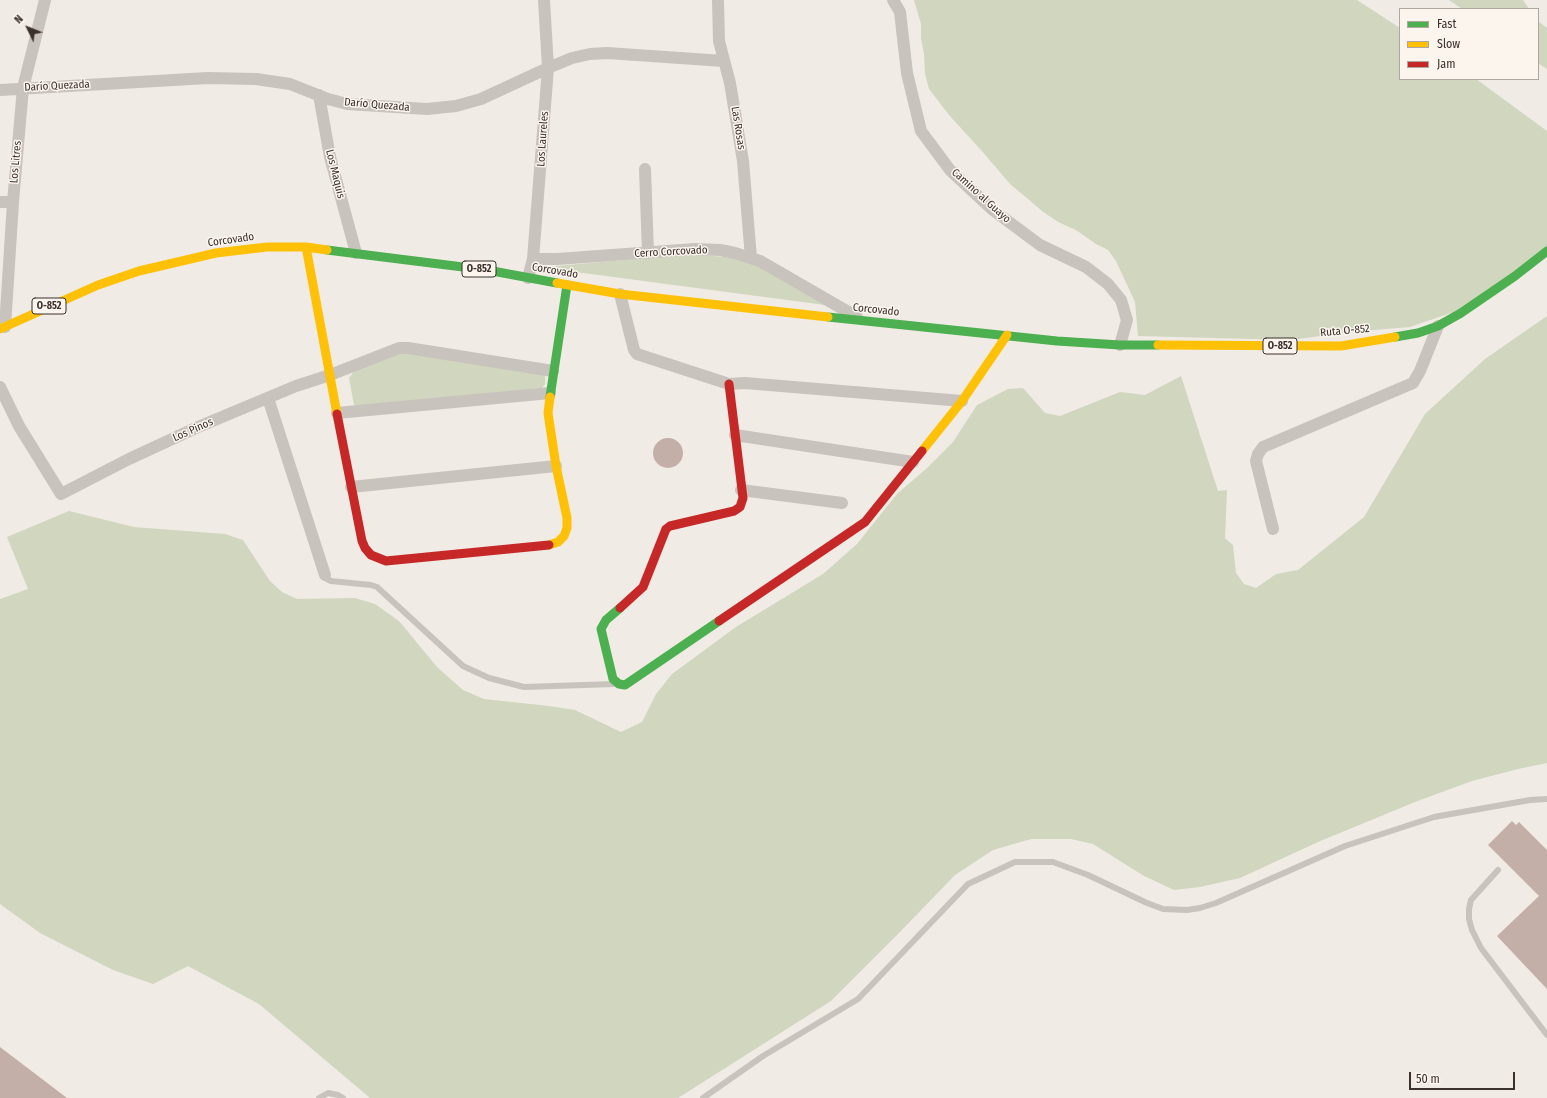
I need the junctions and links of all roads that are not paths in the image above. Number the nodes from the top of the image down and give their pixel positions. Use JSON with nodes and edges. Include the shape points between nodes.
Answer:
{"nodes":[{"id":1,"x":45,"y":0,"type":"edge"},
{"id":2,"x":544,"y":0,"type":"edge"},
{"id":3,"x":718,"y":0,"type":"edge"},
{"id":4,"x":893,"y":0,"type":"edge"},
{"id":5,"x":724,"y":61,"type":"junction"},
{"id":6,"x":548,"y":68,"type":"junction"},
{"id":7,"x":23,"y":88,"type":"junction"},
{"id":8,"x":0,"y":90,"type":"edge"},
{"id":9,"x":319,"y":95,"type":"junction"},
{"id":10,"x":645,"y":169,"type":"dead end"},
{"id":11,"x":0,"y":202,"type":"edge"},
{"id":12,"x":12,"y":202,"type":"junction"},
{"id":13,"x":306,"y":247,"type":"junction"},
{"id":14,"x":1547,"y":251,"type":"edge"},
{"id":15,"x":356,"y":252,"type":"junction"},
{"id":16,"x":648,"y":253,"type":"junction"},
{"id":17,"x":751,"y":258,"type":"junction"},
{"id":18,"x":533,"y":260,"type":"junction"},
{"id":19,"x":528,"y":278,"type":"junction"},
{"id":20,"x":567,"y":285,"type":"junction"},
{"id":21,"x":620,"y":294,"type":"junction"},
{"id":22,"x":864,"y":321,"type":"junction"},
{"id":23,"x":1438,"y":326,"type":"junction"},
{"id":24,"x":2,"y":328,"type":"edge"},
{"id":25,"x":1007,"y":335,"type":"junction"},
{"id":26,"x":1120,"y":345,"type":"junction"},
{"id":27,"x":553,"y":371,"type":"junction"},
{"id":28,"x":330,"y":375,"type":"junction"},
{"id":29,"x":728,"y":384,"type":"junction"},
{"id":30,"x":0,"y":387,"type":"edge"},
{"id":31,"x":550,"y":393,"type":"junction"},
{"id":32,"x":268,"y":398,"type":"junction"},
{"id":33,"x":962,"y":401,"type":"junction"},
{"id":34,"x":337,"y":413,"type":"junction"},
{"id":35,"x":735,"y":435,"type":"junction"},
{"id":36,"x":913,"y":462,"type":"junction"},
{"id":37,"x":556,"y":466,"type":"junction"},
{"id":38,"x":351,"y":487,"type":"junction"},
{"id":39,"x":742,"y":490,"type":"junction"},
{"id":40,"x":842,"y":502,"type":"dead end"},
{"id":41,"x":1273,"y":529,"type":"dead end"},
{"id":42,"x":324,"y":575,"type":"joint"},
{"id":43,"x":618,"y":684,"type":"junction"},
{"id":44,"x":1547,"y":799,"type":"edge"},
{"id":45,"x":1498,"y":870,"type":"dead end"},
{"id":46,"x":1547,"y":1035,"type":"edge"},
{"id":47,"x":319,"y":1098,"type":"edge"},
{"id":48,"x":343,"y":1098,"type":"edge"},
{"id":49,"x":703,"y":1098,"type":"edge"}],
"edges":[{"from":1,"to":7,"type":"street","name":"Los Litres"},
{"from":2,"to":6,"type":"street","name":"Los Laureles"},
{"from":3,"to":5,"type":"street","name":"Las Rosas","via":[[719,41]]},
{"from":4,"to":26,"type":"street","name":"Camino al Guayo","via":[[900,12],[907,73],[921,130],[950,170],[994,210],[1040,245],[1086,267],[1108,284],[1121,300],[1127,320]]},
{"from":5,"to":6,"type":"street","name":"Darío Quezada","via":[[602,53],[581,56]]},
{"from":5,"to":17,"type":"street","name":"Las Rosas","via":[[743,161]]},
{"from":6,"to":9,"type":"street","name":"Darío Quezada","via":[[480,100],[441,109],[354,105]]},
{"from":6,"to":18,"type":"street","name":"Los Laureles"},
{"from":7,"to":8,"type":"street","name":"Darío Quezada"},
{"from":7,"to":9,"type":"street","name":"Darío Quezada","via":[[208,78],[280,81]]},
{"from":7,"to":12,"type":"street","name":"Los Litres"},
{"from":9,"to":15,"type":"street","name":"Los Maquis","via":[[330,157]]},
{"from":10,"to":16,"type":"street"},
{"from":11,"to":12,"type":"street"},
{"from":12,"to":24,"type":"street","name":"Los Litres"},
{"from":13,"to":15,"type":"street","name":"Corcovado","number":"O-852"},
{"from":13,"to":24,"type":"street","name":"Corcovado","number":"O-852","via":[[267,247],[216,253],[139,271],[98,284]]},
{"from":13,"to":28,"type":"street"},
{"from":14,"to":23,"type":"street","name":"Ruta O-852","number":"O-852","via":[[1515,276]]},
{"from":15,"to":19,"type":"street","name":"Corcovado","number":"O-852"},
{"from":16,"to":17,"type":"street","name":"Cerro Corcovado","via":[[707,249]]},
{"from":16,"to":18,"type":"street","name":"Cerro Corcovado"},
{"from":17,"to":22,"type":"street","name":"Cerro Corcovado"},
{"from":18,"to":19,"type":"street","name":"Los Laureles"},
{"from":19,"to":20,"type":"street","name":"Corcovado","number":"O-852"},
{"from":20,"to":21,"type":"street","name":"Corcovado","number":"O-852"},
{"from":20,"to":27,"type":"street"},
{"from":21,"to":22,"type":"street","name":"Corcovado","number":"O-852"},
{"from":21,"to":29,"type":"street","via":[[634,350],[638,354]]},
{"from":22,"to":25,"type":"street","name":"Corcovado","number":"O-852"},
{"from":23,"to":26,"type":"street","name":"Ruta O-852","number":"O-852","via":[[1418,333],[1341,346]]},
{"from":23,"to":41,"type":"street","via":[[1413,382],[1263,447],[1256,462]]},
{"from":25,"to":26,"type":"street","name":"Corcovado","number":"O-852"},
{"from":25,"to":33,"type":"street"},
{"from":27,"to":28,"type":"street","name":"Los Pinos","via":[[398,348]]},
{"from":27,"to":31,"type":"street"},
{"from":28,"to":32,"type":"street","name":"Los Pinos"},
{"from":28,"to":34,"type":"street"},
{"from":29,"to":33,"type":"street","via":[[745,383]]},
{"from":29,"to":35,"type":"street"},
{"from":30,"to":32,"type":"street","name":"Los Pinos","via":[[19,426],[61,494],[129,459]]},
{"from":31,"to":34,"type":"street"},
{"from":31,"to":37,"type":"street","via":[[549,420]]},
{"from":32,"to":42,"type":"street"},
{"from":33,"to":36,"type":"street"},
{"from":34,"to":38,"type":"street"},
{"from":35,"to":36,"type":"street"},
{"from":35,"to":39,"type":"street"},
{"from":36,"to":43,"type":"street","via":[[865,522],[625,685]]},
{"from":37,"to":38,"type":"street"},
{"from":37,"to":38,"type":"street","via":[[568,523],[564,536],[558,542],[399,561],[380,560],[365,548]]},
{"from":39,"to":40,"type":"street"},
{"from":39,"to":43,"type":"street","via":[[738,509],[670,526],[666,530],[643,587],[603,624],[601,629],[613,679]]},
{"from":42,"to":43,"type":"lane","via":[[331,582],[371,585],[377,588],[463,666],[489,678],[524,687]]},
{"from":44,"to":49,"type":"lane","via":[[1434,817],[1345,846],[1216,902],[1187,910],[1163,909],[1146,903],[1088,875],[1052,862],[1014,862],[968,884],[858,999],[762,1056]]},
{"from":45,"to":46,"type":"lane","via":[[1471,900],[1471,924],[1481,948]]},
{"from":47,"to":48,"type":"lane","via":[[328,1093]]}]}
